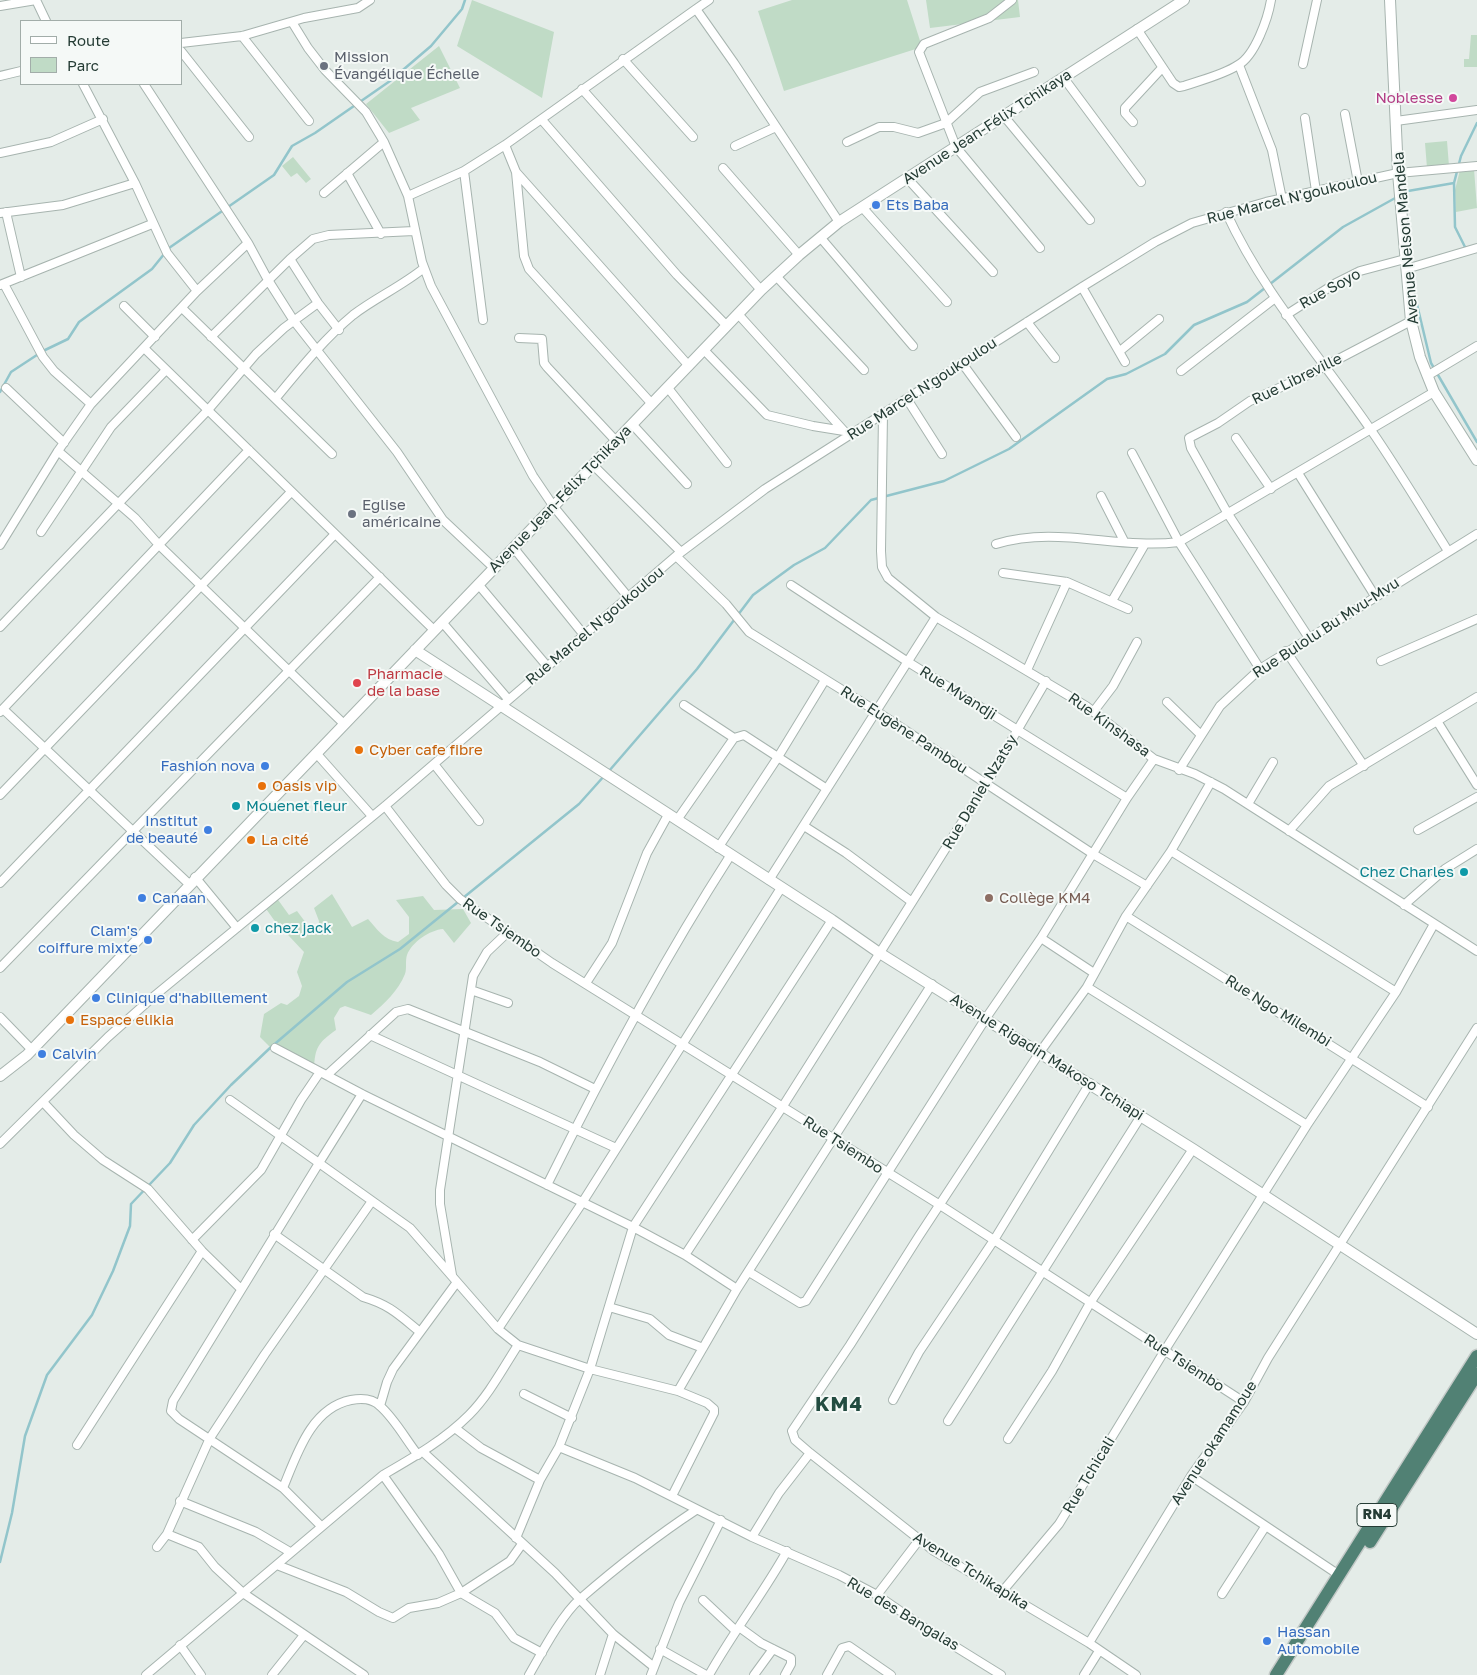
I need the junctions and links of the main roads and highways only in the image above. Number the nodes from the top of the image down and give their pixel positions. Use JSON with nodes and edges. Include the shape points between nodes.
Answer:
{"nodes":[{"id":1,"x":1477,"y":1356,"type":"edge"},
{"id":2,"x":1477,"y":1374,"type":"edge"},
{"id":3,"x":1276,"y":1675,"type":"edge"},
{"id":4,"x":1286,"y":1675,"type":"edge"}],
"edges":[{"from":1,"to":3,"type":"highway","number":"RN4"},
{"from":2,"to":4,"type":"highway","number":"RN4"}]}
